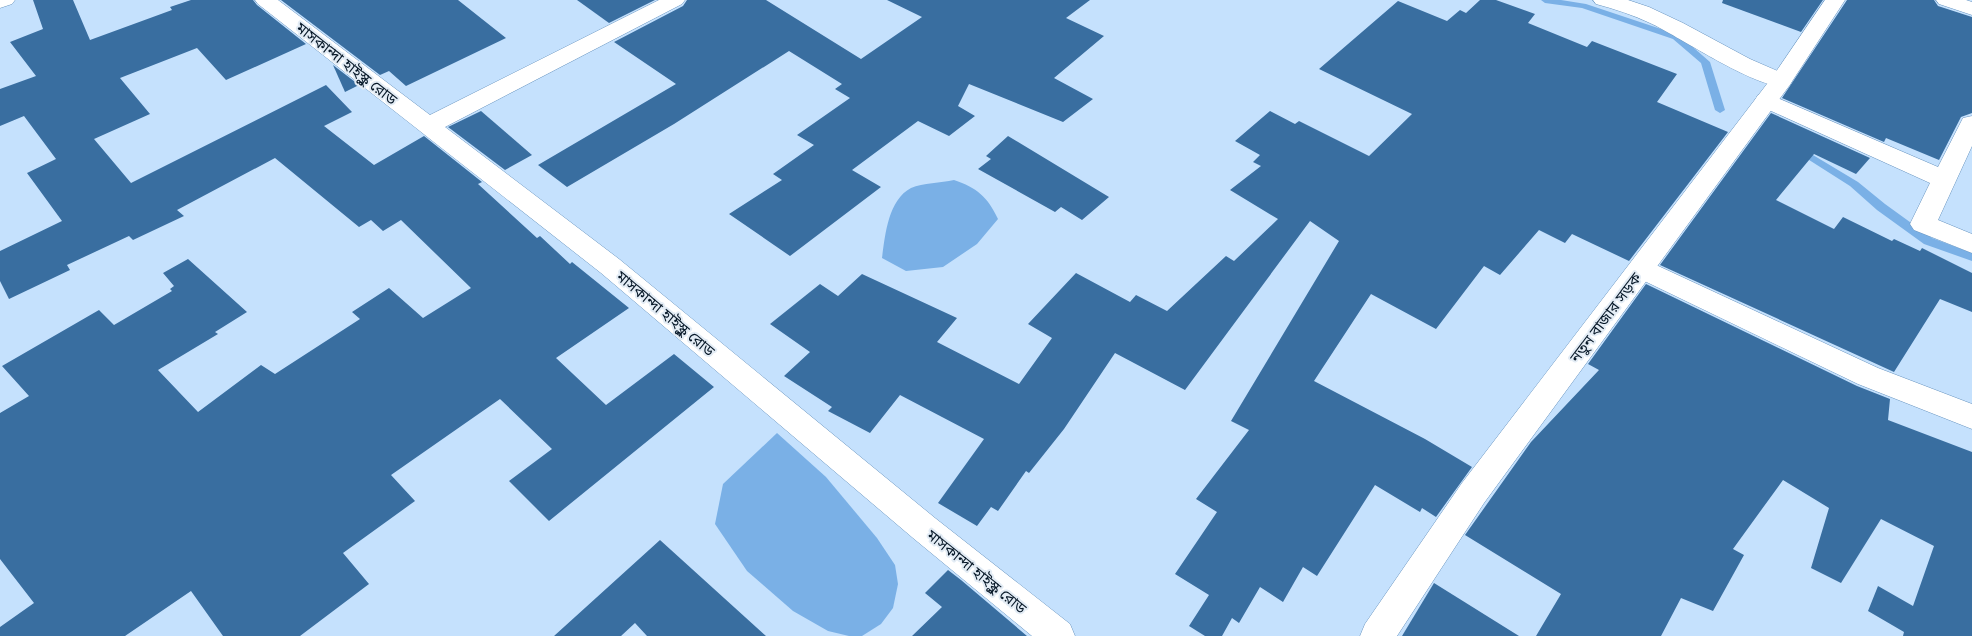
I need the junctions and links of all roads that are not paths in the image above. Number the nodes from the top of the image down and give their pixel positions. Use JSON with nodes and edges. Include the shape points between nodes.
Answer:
{"nodes":[{"id":1,"x":5,"y":0,"type":"edge"},
{"id":2,"x":265,"y":0,"type":"edge"},
{"id":3,"x":676,"y":0,"type":"edge"},
{"id":4,"x":1603,"y":0,"type":"edge"},
{"id":5,"x":1835,"y":0,"type":"edge"},
{"id":6,"x":1946,"y":0,"type":"edge"},
{"id":7,"x":0,"y":2,"type":"edge"},
{"id":8,"x":1972,"y":9,"type":"edge"},
{"id":9,"x":1774,"y":91,"type":"junction"},
{"id":10,"x":1971,"y":123,"type":"edge"},
{"id":11,"x":428,"y":126,"type":"junction"},
{"id":12,"x":1944,"y":180,"type":"junction"},
{"id":13,"x":1972,"y":244,"type":"edge"},
{"id":14,"x":1641,"y":268,"type":"junction"},
{"id":15,"x":1972,"y":417,"type":"edge"},
{"id":16,"x":1058,"y":636,"type":"edge"},
{"id":17,"x":1377,"y":636,"type":"edge"}],
"edges":[{"from":1,"to":7,"type":"street"},
{"from":2,"to":11,"type":"street","name":"মাসকান্দা হাইস্কুল রোড"},
{"from":3,"to":11,"type":"street"},
{"from":4,"to":9,"type":"street","via":[[1652,14],[1742,64]]},
{"from":5,"to":9,"type":"street","name":"নতুন বাজার সড়ক"},
{"from":6,"to":8,"type":"street"},
{"from":9,"to":12,"type":"street"},
{"from":9,"to":14,"type":"street","name":"নতুন বাজার সড়ক"},
{"from":10,"to":12,"type":"street"},
{"from":11,"to":16,"type":"street","name":"মাসকান্দা হাইস্কুল রোড","via":[[610,266]]},
{"from":12,"to":13,"type":"street","via":[[1922,224]]},
{"from":14,"to":15,"type":"street","via":[[1868,376]]},
{"from":14,"to":17,"type":"street","name":"নতুন বাজার সড়ক","via":[[1473,493]]}]}
